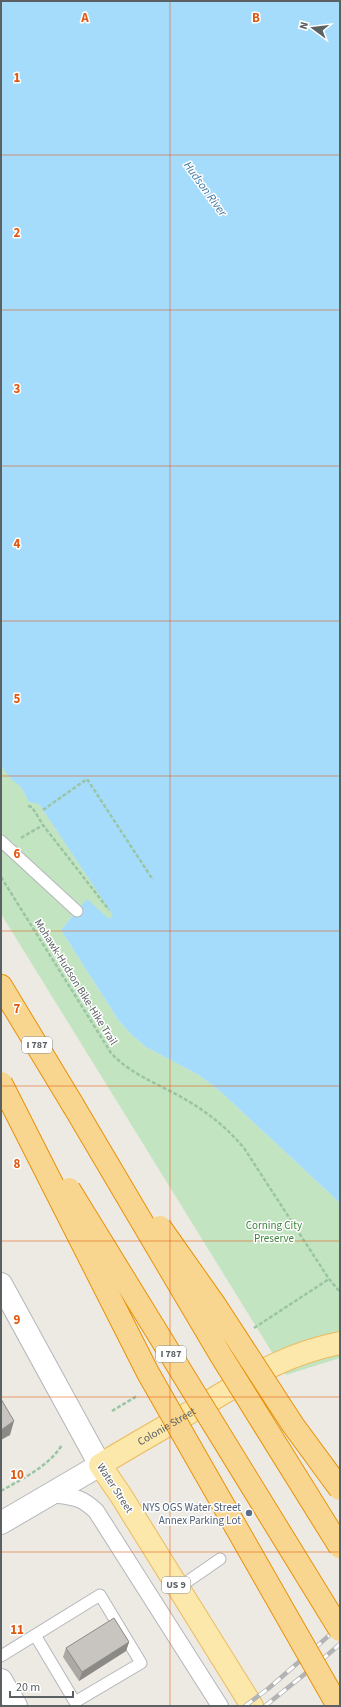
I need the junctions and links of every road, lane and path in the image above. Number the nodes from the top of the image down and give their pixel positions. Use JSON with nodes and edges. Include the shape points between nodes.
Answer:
{"nodes":[{"id":1,"x":28,"y":806,"type":"dead end"},
{"id":2,"x":44,"y":810,"type":"dead end"},
{"id":3,"x":43,"y":825,"type":"junction"},
{"id":4,"x":4,"y":844,"type":"edge"},
{"id":5,"x":1,"y":877,"type":"edge"},
{"id":6,"x":152,"y":880,"type":"dead end"},
{"id":7,"x":109,"y":910,"type":"dead end"},
{"id":8,"x":77,"y":911,"type":"dead end"},
{"id":9,"x":1,"y":986,"type":"edge"},
{"id":10,"x":1,"y":1079,"type":"edge"},
{"id":11,"x":1,"y":1083,"type":"edge"},
{"id":12,"x":73,"y":1105,"type":"junction"},
{"id":13,"x":1,"y":1284,"type":"edge"},
{"id":14,"x":340,"y":1292,"type":"edge"},
{"id":15,"x":340,"y":1343,"type":"edge"},
{"id":16,"x":62,"y":1445,"type":"dead end"},
{"id":17,"x":100,"y":1465,"type":"junction"},
{"id":18,"x":340,"y":1490,"type":"edge"},
{"id":19,"x":1,"y":1491,"type":"edge"},
{"id":20,"x":52,"y":1494,"type":"junction"},
{"id":21,"x":1,"y":1523,"type":"edge"},
{"id":22,"x":340,"y":1547,"type":"edge"},
{"id":23,"x":220,"y":1560,"type":"dead end"},
{"id":24,"x":178,"y":1588,"type":"junction"},
{"id":25,"x":340,"y":1630,"type":"edge"},
{"id":26,"x":35,"y":1635,"type":"junction"},
{"id":27,"x":1,"y":1656,"type":"edge"},
{"id":28,"x":1,"y":1680,"type":"edge"},
{"id":29,"x":16,"y":1706,"type":"edge"},
{"id":30,"x":220,"y":1706,"type":"edge"},
{"id":31,"x":252,"y":1706,"type":"edge"},
{"id":32,"x":338,"y":1706,"type":"edge"}],
"edges":[{"from":1,"to":3,"type":"path","via":[[32,807]]},
{"from":2,"to":6,"type":"path","via":[[87,779]]},
{"from":3,"to":4,"type":"path"},
{"from":3,"to":7,"type":"path"},
{"from":4,"to":8,"type":"lane"},
{"from":5,"to":14,"type":"path","name":"Mohawk-Hudson Bike-Hike Trail","via":[[110,1053],[131,1071],[188,1101],[230,1132],[244,1148]]},
{"from":9,"to":12,"type":"highway","number":"I 787"},
{"from":10,"to":25,"type":"highway","number":"I 787","bridge":true},
{"from":11,"to":32,"type":"highway","bridge":true,"via":[[148,1373]]},
{"from":12,"to":18,"type":"highway","bridge":true,"via":[[215,1304],[293,1426]]},
{"from":12,"to":22,"type":"highway","number":"I 787","bridge":true,"via":[[220,1354]]},
{"from":13,"to":17,"type":"street","name":"Water Street"},
{"from":15,"to":17,"type":"main road","name":"Colonie Street","via":[[308,1350],[280,1361]]},
{"from":16,"to":19,"type":"path","via":[[48,1463]]},
{"from":17,"to":20,"type":"street","name":"Colonie Street"},
{"from":17,"to":24,"type":"main road","name":"Water Street","number":"US 9"},
{"from":20,"to":21,"type":"street","name":"Colonie Street"},
{"from":20,"to":30,"type":"street","via":[[78,1497],[96,1511]]},
{"from":23,"to":24,"type":"lane"},
{"from":24,"to":31,"type":"main road","name":"Water Street","number":"US 9"},
{"from":26,"to":26,"type":"lane","via":[[100,1595],[141,1663],[75,1702]]},
{"from":26,"to":27,"type":"lane"},
{"from":28,"to":29,"type":"street"}]}
